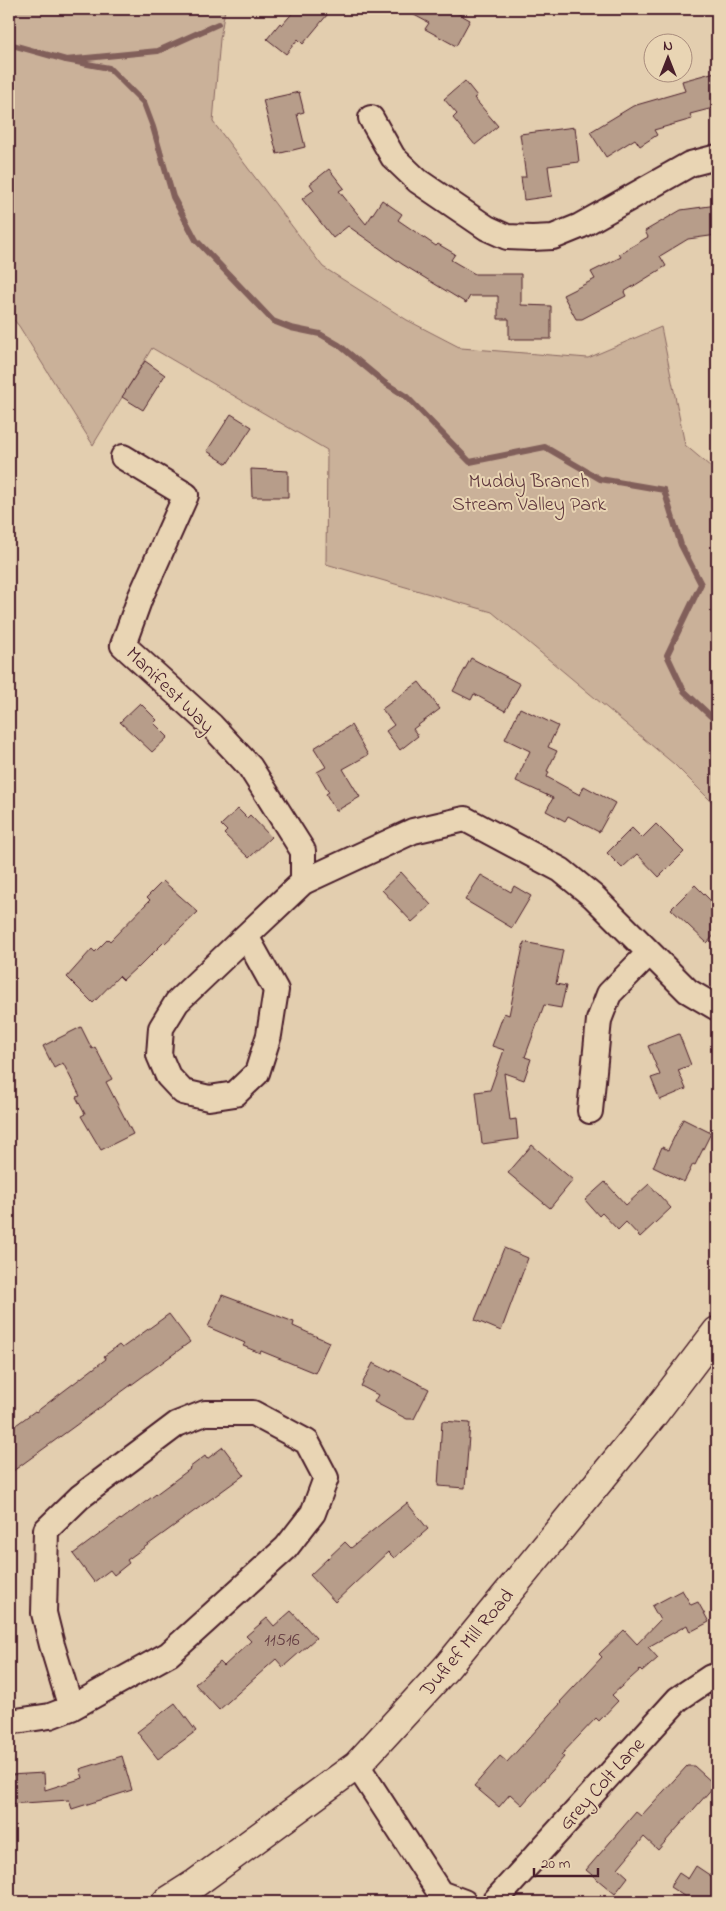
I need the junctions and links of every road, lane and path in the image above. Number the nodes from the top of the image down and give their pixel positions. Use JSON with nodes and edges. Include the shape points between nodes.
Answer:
{"nodes":[{"id":1,"x":371,"y":118,"type":"dead end"},
{"id":2,"x":717,"y":157,"type":"edge"},
{"id":3,"x":123,"y":457,"type":"dead end"},
{"id":4,"x":303,"y":882,"type":"junction"},
{"id":5,"x":246,"y":936,"type":"junction"},
{"id":6,"x":649,"y":953,"type":"junction"},
{"id":7,"x":717,"y":1008,"type":"edge"},
{"id":8,"x":590,"y":1111,"type":"dead end"},
{"id":9,"x":717,"y":1331,"type":"edge"},
{"id":10,"x":717,"y":1676,"type":"edge"},
{"id":11,"x":71,"y":1708,"type":"junction"},
{"id":12,"x":9,"y":1722,"type":"edge"},
{"id":13,"x":357,"y":1765,"type":"junction"},
{"id":14,"x":166,"y":1902,"type":"edge"},
{"id":15,"x":464,"y":1902,"type":"edge"},
{"id":16,"x":494,"y":1902,"type":"edge"}],
"edges":[{"from":1,"to":2,"type":"street","via":[[393,157],[418,181],[487,228],[507,237],[553,237],[580,226],[690,164]]},
{"from":3,"to":4,"type":"street","name":"Manifest Way","via":[[186,495],[140,598],[123,645],[211,725],[250,767],[303,851]]},
{"from":4,"to":5,"type":"street"},
{"from":4,"to":6,"type":"street","via":[[413,831],[465,819],[561,870],[594,897]]},
{"from":5,"to":5,"type":"street","via":[[177,1002],[161,1028],[160,1055],[168,1076],[183,1092],[210,1098],[235,1094],[257,1073],[269,1034],[276,990]]},
{"from":6,"to":7,"type":"street","via":[[688,992]]},
{"from":6,"to":8,"type":"street","via":[[609,994],[599,1020]]},
{"from":9,"to":13,"type":"main road","name":"Dufief Mill Road","via":[[651,1418],[453,1660]]},
{"from":10,"to":16,"type":"street","name":"Grey Colt Lane","via":[[678,1699]]},
{"from":11,"to":11,"type":"street","via":[[169,1654],[286,1548],[313,1513],[326,1478],[307,1442],[253,1413],[205,1413],[178,1424],[80,1497],[46,1530],[44,1613]]},
{"from":11,"to":12,"type":"street","via":[[50,1716]]},
{"from":13,"to":14,"type":"main road","name":"Dufief Mill Road"},
{"from":13,"to":15,"type":"street","via":[[440,1893]]}]}
